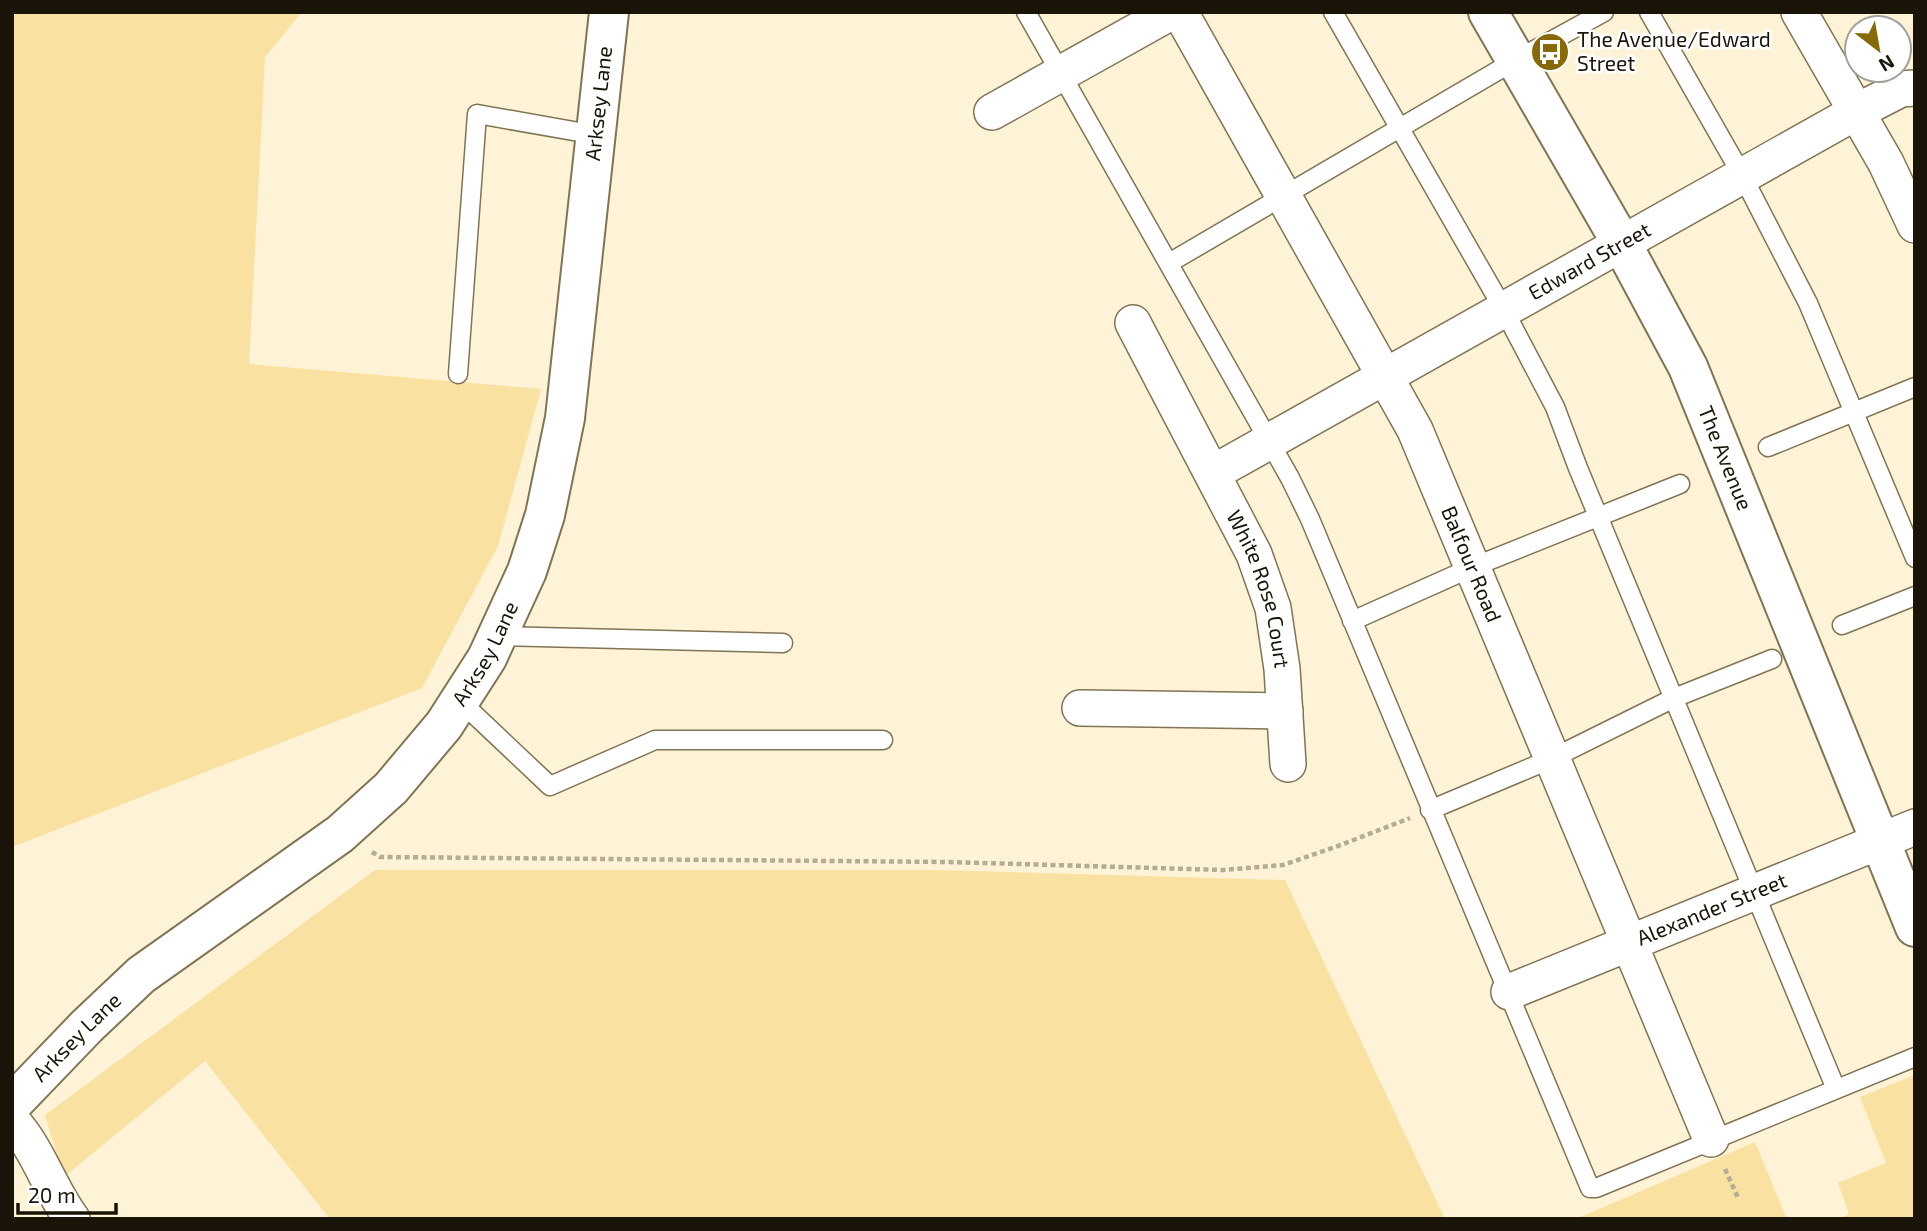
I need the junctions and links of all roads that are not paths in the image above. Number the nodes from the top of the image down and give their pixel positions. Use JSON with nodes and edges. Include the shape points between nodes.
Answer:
{"nodes":[{"id":1,"x":609,"y":12,"type":"edge"},
{"id":2,"x":1026,"y":12,"type":"edge"},
{"id":3,"x":1171,"y":12,"type":"edge"},
{"id":4,"x":1180,"y":12,"type":"edge"},
{"id":5,"x":1333,"y":12,"type":"edge"},
{"id":6,"x":1489,"y":12,"type":"edge"},
{"id":7,"x":1604,"y":12,"type":"edge"},
{"id":8,"x":1650,"y":12,"type":"edge"},
{"id":9,"x":1799,"y":12,"type":"edge"},
{"id":10,"x":1516,"y":60,"type":"junction"},
{"id":11,"x":1061,"y":74,"type":"junction"},
{"id":12,"x":1915,"y":88,"type":"edge"},
{"id":13,"x":992,"y":112,"type":"dead end"},
{"id":14,"x":1856,"y":113,"type":"junction"},
{"id":15,"x":1400,"y":129,"type":"junction"},
{"id":16,"x":596,"y":135,"type":"junction"},
{"id":17,"x":1742,"y":175,"type":"junction"},
{"id":18,"x":1284,"y":196,"type":"junction"},
{"id":19,"x":1915,"y":225,"type":"edge"},
{"id":20,"x":1622,"y":244,"type":"junction"},
{"id":21,"x":1169,"y":263,"type":"junction"},
{"id":22,"x":1504,"y":310,"type":"junction"},
{"id":23,"x":1133,"y":323,"type":"dead end"},
{"id":24,"x":458,"y":374,"type":"dead end"},
{"id":25,"x":1386,"y":378,"type":"junction"},
{"id":26,"x":1915,"y":387,"type":"edge"},
{"id":27,"x":1854,"y":412,"type":"junction"},
{"id":28,"x":1269,"y":442,"type":"junction"},
{"id":29,"x":1768,"y":447,"type":"dead end"},
{"id":30,"x":1213,"y":473,"type":"junction"},
{"id":31,"x":1681,"y":484,"type":"dead end"},
{"id":32,"x":1598,"y":518,"type":"junction"},
{"id":33,"x":1915,"y":558,"type":"edge"},
{"id":34,"x":1473,"y":567,"type":"junction"},
{"id":35,"x":1915,"y":596,"type":"edge"},
{"id":36,"x":1352,"y":621,"type":"junction"},
{"id":37,"x":1842,"y":625,"type":"dead end"},
{"id":38,"x":497,"y":636,"type":"junction"},
{"id":39,"x":783,"y":643,"type":"dead end"},
{"id":40,"x":1772,"y":659,"type":"dead end"},
{"id":41,"x":1674,"y":698,"type":"junction"},
{"id":42,"x":460,"y":701,"type":"junction"},
{"id":43,"x":1080,"y":708,"type":"dead end"},
{"id":44,"x":1285,"y":711,"type":"junction"},
{"id":45,"x":883,"y":740,"type":"dead end"},
{"id":46,"x":1550,"y":759,"type":"junction"},
{"id":47,"x":1288,"y":764,"type":"dead end"},
{"id":48,"x":1430,"y":810,"type":"junction"},
{"id":49,"x":1915,"y":827,"type":"edge"},
{"id":50,"x":1880,"y":842,"type":"junction"},
{"id":51,"x":1754,"y":892,"type":"junction"},
{"id":52,"x":1915,"y":927,"type":"edge"},
{"id":53,"x":1628,"y":943,"type":"junction"},
{"id":54,"x":1509,"y":992,"type":"junction"},
{"id":55,"x":1915,"y":1057,"type":"edge"},
{"id":56,"x":1836,"y":1089,"type":"junction"},
{"id":57,"x":12,"y":1104,"type":"edge"},
{"id":58,"x":12,"y":1121,"type":"edge"},
{"id":59,"x":1711,"y":1139,"type":"junction"},
{"id":60,"x":72,"y":1219,"type":"edge"}],
"edges":[{"from":1,"to":16,"type":"street","name":"Arksey Lane"},
{"from":2,"to":11,"type":"lane"},
{"from":3,"to":11,"type":"street"},
{"from":4,"to":18,"type":"street","name":"Balfour Road"},
{"from":5,"to":15,"type":"lane"},
{"from":6,"to":10,"type":"street","name":"The Avenue"},
{"from":7,"to":10,"type":"lane"},
{"from":8,"to":17,"type":"lane"},
{"from":9,"to":14,"type":"street"},
{"from":10,"to":15,"type":"lane"},
{"from":10,"to":20,"type":"street","name":"The Avenue"},
{"from":11,"to":13,"type":"street"},
{"from":11,"to":21,"type":"lane"},
{"from":12,"to":14,"type":"street","name":"Edward Street","via":[[1900,89]]},
{"from":14,"to":17,"type":"street","name":"Edward Street"},
{"from":14,"to":19,"type":"street"},
{"from":15,"to":18,"type":"lane"},
{"from":15,"to":22,"type":"lane"},
{"from":16,"to":24,"type":"lane","via":[[477,114]]},
{"from":16,"to":38,"type":"street","name":"Arksey Lane","via":[[565,418],[545,515],[527,570]]},
{"from":17,"to":20,"type":"street","name":"Edward Street"},
{"from":17,"to":27,"type":"lane","via":[[1808,303]]},
{"from":18,"to":21,"type":"lane"},
{"from":18,"to":25,"type":"street","name":"Balfour Road"},
{"from":20,"to":22,"type":"street","name":"Edward Street"},
{"from":20,"to":50,"type":"street","name":"The Avenue","via":[[1688,367]]},
{"from":21,"to":28,"type":"lane"},
{"from":22,"to":25,"type":"street","name":"Edward Street"},
{"from":22,"to":32,"type":"lane","via":[[1555,407]]},
{"from":23,"to":30,"type":"street","name":"White Rose Court"},
{"from":25,"to":28,"type":"street","name":"Edward Street"},
{"from":25,"to":34,"type":"street","name":"Balfour Road","via":[[1415,430]]},
{"from":26,"to":27,"type":"lane"},
{"from":27,"to":29,"type":"lane"},
{"from":27,"to":33,"type":"lane"},
{"from":28,"to":30,"type":"street"},
{"from":28,"to":36,"type":"lane","via":[[1310,519]]},
{"from":30,"to":44,"type":"street","name":"White Rose Court","via":[[1254,554],[1273,608]]},
{"from":31,"to":32,"type":"lane"},
{"from":32,"to":34,"type":"lane"},
{"from":32,"to":41,"type":"lane"},
{"from":34,"to":36,"type":"lane"},
{"from":34,"to":46,"type":"street","name":"Balfour Road"},
{"from":35,"to":37,"type":"lane"},
{"from":36,"to":48,"type":"lane"},
{"from":38,"to":39,"type":"lane"},
{"from":38,"to":42,"type":"street","name":"Arksey Lane"},
{"from":40,"to":41,"type":"lane"},
{"from":41,"to":46,"type":"lane"},
{"from":41,"to":51,"type":"lane"},
{"from":42,"to":45,"type":"lane","via":[[550,786],[655,740]]},
{"from":42,"to":57,"type":"street","name":"Arksey Lane","via":[[391,788],[340,834],[141,975]]},
{"from":43,"to":44,"type":"street"},
{"from":44,"to":47,"type":"street","name":"White Rose Court"},
{"from":46,"to":48,"type":"lane"},
{"from":46,"to":53,"type":"street","name":"Balfour Road"},
{"from":48,"to":54,"type":"lane"},
{"from":49,"to":50,"type":"street","name":"Alexander Street"},
{"from":50,"to":51,"type":"street","name":"Alexander Street"},
{"from":50,"to":52,"type":"street","name":"The Avenue"},
{"from":51,"to":53,"type":"street","name":"Alexander Street"},
{"from":51,"to":56,"type":"lane"},
{"from":53,"to":54,"type":"street","name":"Alexander Street"},
{"from":53,"to":59,"type":"street","name":"Balfour Road"},
{"from":54,"to":59,"type":"lane","via":[[1590,1188]]},
{"from":55,"to":56,"type":"lane"},
{"from":56,"to":59,"type":"lane"},
{"from":58,"to":60,"type":"street"}]}
